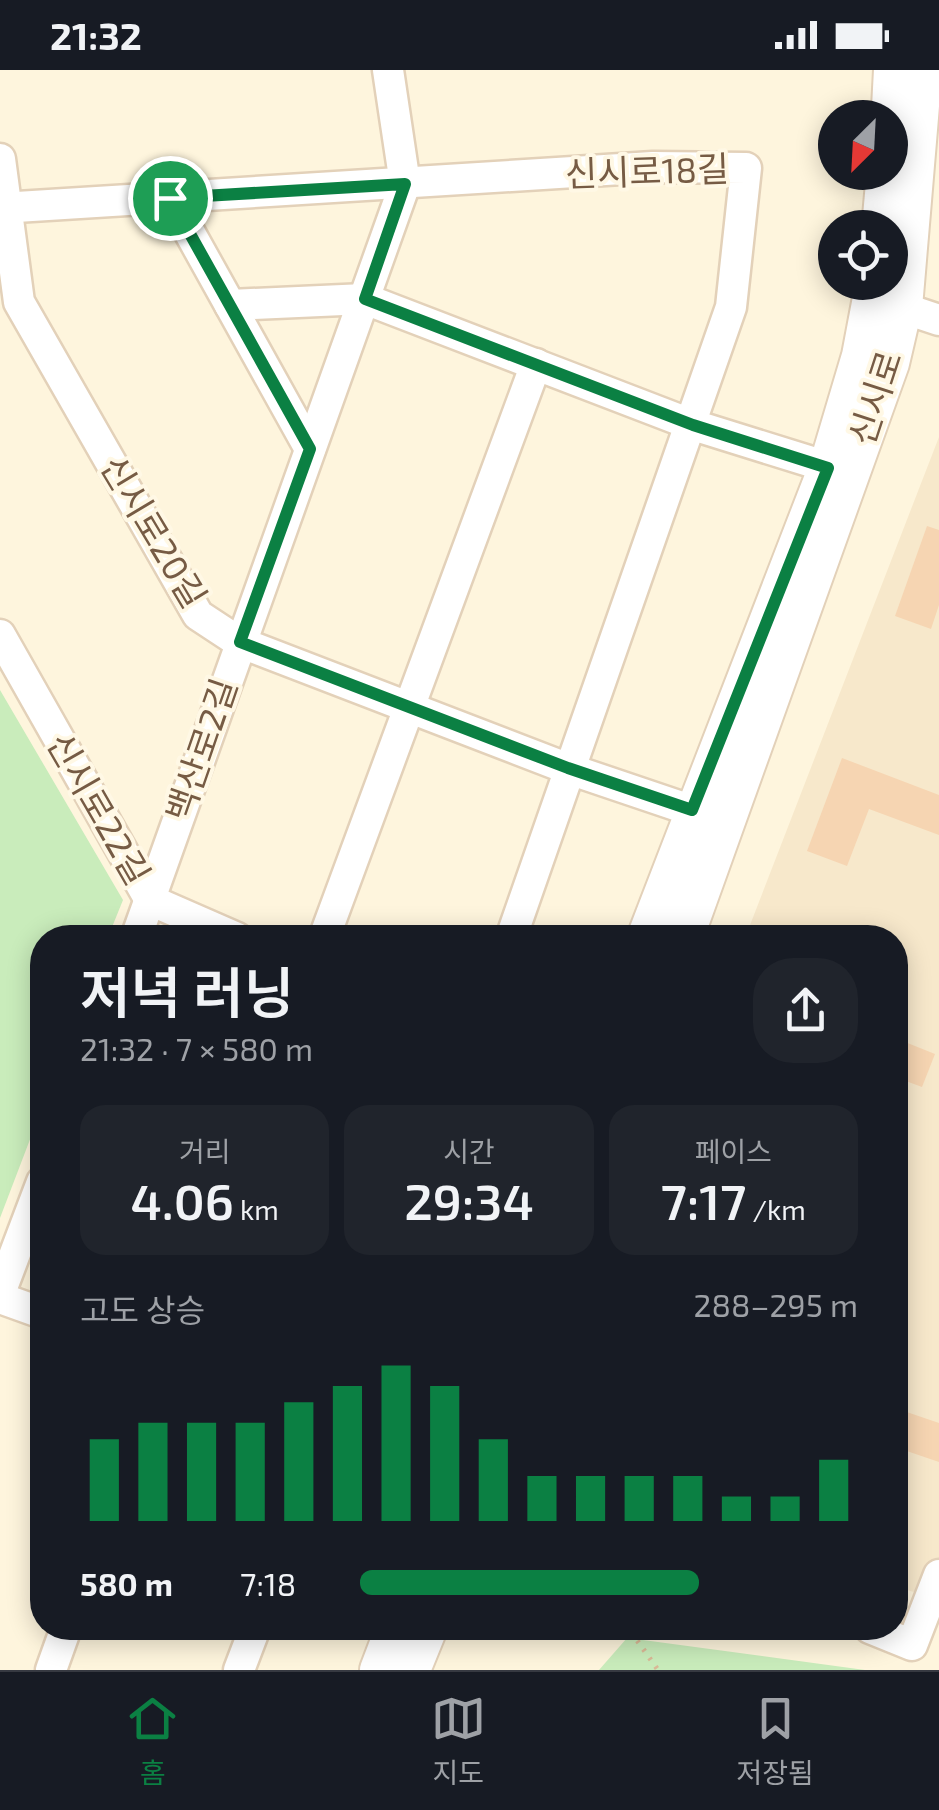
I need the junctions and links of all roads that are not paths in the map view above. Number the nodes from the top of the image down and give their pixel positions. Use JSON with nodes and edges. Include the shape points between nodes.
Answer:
{"nodes":[{"id":1,"x":388,"y":70,"type":"edge"},
{"id":2,"x":876,"y":70,"type":"edge"},
{"id":3,"x":893,"y":70,"type":"edge"},
{"id":4,"x":923,"y":70,"type":"edge"},
{"id":5,"x":885,"y":100,"type":"edge"},
{"id":6,"x":892,"y":100,"type":"edge"},
{"id":7,"x":0,"y":159,"type":"edge"},
{"id":8,"x":405,"y":184,"type":"junction"},
{"id":9,"x":170,"y":198,"type":"junction"},
{"id":10,"x":4,"y":207,"type":"edge"},
{"id":11,"x":899,"y":210,"type":"edge"},
{"id":12,"x":365,"y":299,"type":"junction"},
{"id":13,"x":883,"y":300,"type":"edge"},
{"id":14,"x":884,"y":300,"type":"edge"},
{"id":15,"x":893,"y":300,"type":"edge"},
{"id":16,"x":20,"y":302,"type":"junction"},
{"id":17,"x":230,"y":305,"type":"junction"},
{"id":18,"x":939,"y":320,"type":"edge"},
{"id":19,"x":0,"y":328,"type":"edge"},
{"id":20,"x":536,"y":364,"type":"junction"},
{"id":21,"x":693,"y":425,"type":"junction"},
{"id":22,"x":310,"y":449,"type":"junction"},
{"id":23,"x":828,"y":468,"type":"junction"},
{"id":24,"x":0,"y":636,"type":"edge"},
{"id":25,"x":240,"y":642,"type":"junction"},
{"id":26,"x":411,"y":708,"type":"junction"},
{"id":27,"x":568,"y":768,"type":"junction"},
{"id":28,"x":709,"y":816,"type":"junction"},
{"id":29,"x":150,"y":900,"type":"junction"},
{"id":30,"x":141,"y":925,"type":"edge"},
{"id":31,"x":207,"y":925,"type":"edge"},
{"id":32,"x":329,"y":925,"type":"edge"},
{"id":33,"x":515,"y":925,"type":"edge"},
{"id":34,"x":653,"y":925,"type":"edge"},
{"id":35,"x":687,"y":925,"type":"edge"},
{"id":36,"x":30,"y":1215,"type":"edge"},
{"id":37,"x":0,"y":1296,"type":"edge"},
{"id":38,"x":30,"y":1308,"type":"edge"},
{"id":39,"x":939,"y":1575,"type":"edge"},
{"id":40,"x":62,"y":1640,"type":"edge"},
{"id":41,"x":250,"y":1640,"type":"edge"},
{"id":42,"x":390,"y":1640,"type":"edge"},
{"id":43,"x":423,"y":1640,"type":"edge"},
{"id":44,"x":900,"y":1640,"type":"edge"},
{"id":45,"x":51,"y":1670,"type":"edge"},
{"id":46,"x":239,"y":1670,"type":"edge"},
{"id":47,"x":379,"y":1670,"type":"edge"},
{"id":48,"x":411,"y":1670,"type":"edge"}],
"edges":[{"from":1,"to":8,"type":"street","name":"백산로2길"},
{"from":2,"to":5,"type":"street"},
{"from":3,"to":6,"type":"street"},
{"from":4,"to":11,"type":"street","name":"신시로"},
{"from":7,"to":10,"type":"street","name":"신시로20길"},
{"from":8,"to":9,"type":"street"},
{"from":8,"to":12,"type":"street","name":"백산로2길"},
{"from":8,"to":21,"type":"street","name":"신시로18길","via":[[746,168],[731,308]]},
{"from":9,"to":10,"type":"street"},
{"from":9,"to":17,"type":"street"},
{"from":10,"to":16,"type":"street","name":"신시로20길"},
{"from":12,"to":17,"type":"street"},
{"from":12,"to":20,"type":"street"},
{"from":12,"to":22,"type":"street","name":"백산로2길"},
{"from":13,"to":23,"type":"street","name":"신시로"},
{"from":14,"to":28,"type":"street","name":"신시로","via":[[890,363],[852,476]]},
{"from":15,"to":18,"type":"street"},
{"from":16,"to":19,"type":"street"},
{"from":16,"to":25,"type":"street","name":"신시로20길","via":[[198,614]]},
{"from":17,"to":22,"type":"street"},
{"from":20,"to":21,"type":"street"},
{"from":20,"to":26,"type":"street"},
{"from":21,"to":23,"type":"street"},
{"from":21,"to":27,"type":"street","name":"신시로18길"},
{"from":22,"to":25,"type":"street","name":"백산로2길"},
{"from":23,"to":28,"type":"street","name":"신시로"},
{"from":24,"to":29,"type":"street","name":"신시로22길"},
{"from":25,"to":26,"type":"street","name":"신시로20길"},
{"from":25,"to":29,"type":"street","name":"백산로2길"},
{"from":26,"to":27,"type":"street","name":"신시로20길"},
{"from":26,"to":32,"type":"street"},
{"from":27,"to":28,"type":"street","name":"신시로20길"},
{"from":27,"to":33,"type":"street"},
{"from":28,"to":34,"type":"street","name":"신시로"},
{"from":28,"to":35,"type":"street","name":"신시로"},
{"from":29,"to":30,"type":"street","name":"백산로2길"},
{"from":29,"to":31,"type":"street","name":"신시로22길"},
{"from":36,"to":37,"type":"street"},
{"from":37,"to":38,"type":"street"},
{"from":39,"to":44,"type":"street","via":[[912,1645]]},
{"from":40,"to":45,"type":"street"},
{"from":41,"to":46,"type":"street"},
{"from":42,"to":47,"type":"street"},
{"from":43,"to":48,"type":"street"}]}
